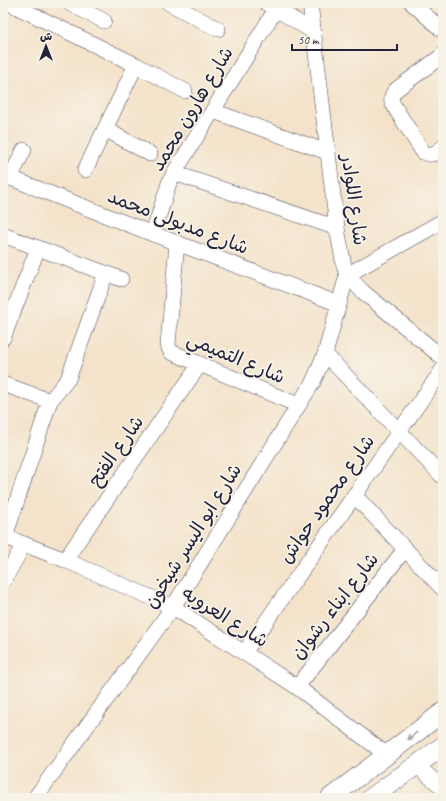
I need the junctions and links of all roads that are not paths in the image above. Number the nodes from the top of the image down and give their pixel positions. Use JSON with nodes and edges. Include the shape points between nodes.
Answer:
{"nodes":[{"id":1,"x":9,"y":3,"type":"edge"},
{"id":2,"x":69,"y":3,"type":"edge"},
{"id":3,"x":169,"y":3,"type":"edge"},
{"id":4,"x":310,"y":3,"type":"edge"},
{"id":5,"x":412,"y":3,"type":"edge"},
{"id":6,"x":271,"y":6,"type":"edge"},
{"id":7,"x":104,"y":21,"type":"dead end"},
{"id":8,"x":218,"y":29,"type":"dead end"},
{"id":9,"x":442,"y":29,"type":"edge"},
{"id":10,"x":314,"y":32,"type":"junction"},
{"id":11,"x":443,"y":55,"type":"edge"},
{"id":12,"x":136,"y":65,"type":"junction"},
{"id":13,"x":185,"y":91,"type":"dead end"},
{"id":14,"x":212,"y":112,"type":"junction"},
{"id":15,"x":105,"y":129,"type":"junction"},
{"id":16,"x":443,"y":147,"type":"edge"},
{"id":17,"x":24,"y":150,"type":"dead end"},
{"id":18,"x":327,"y":152,"type":"junction"},
{"id":19,"x":150,"y":154,"type":"dead end"},
{"id":20,"x":85,"y":170,"type":"dead end"},
{"id":21,"x":174,"y":173,"type":"junction"},
{"id":22,"x":7,"y":176,"type":"edge"},
{"id":23,"x":443,"y":221,"type":"edge"},
{"id":24,"x":337,"y":228,"type":"junction"},
{"id":25,"x":153,"y":234,"type":"junction"},
{"id":26,"x":3,"y":235,"type":"edge"},
{"id":27,"x":177,"y":243,"type":"junction"},
{"id":28,"x":38,"y":248,"type":"junction"},
{"id":29,"x":106,"y":273,"type":"junction"},
{"id":30,"x":347,"y":275,"type":"junction"},
{"id":31,"x":122,"y":278,"type":"dead end"},
{"id":32,"x":339,"y":304,"type":"junction"},
{"id":33,"x":3,"y":338,"type":"edge"},
{"id":34,"x":326,"y":354,"type":"junction"},
{"id":35,"x":443,"y":358,"type":"edge"},
{"id":36,"x":200,"y":364,"type":"junction"},
{"id":37,"x":443,"y":369,"type":"edge"},
{"id":38,"x":3,"y":384,"type":"edge"},
{"id":39,"x":50,"y":401,"type":"junction"},
{"id":40,"x":298,"y":406,"type":"junction"},
{"id":41,"x":399,"y":431,"type":"junction"},
{"id":42,"x":443,"y":477,"type":"edge"},
{"id":43,"x":354,"y":495,"type":"junction"},
{"id":44,"x":4,"y":537,"type":"edge"},
{"id":45,"x":24,"y":544,"type":"junction"},
{"id":46,"x":405,"y":549,"type":"junction"},
{"id":47,"x":65,"y":560,"type":"junction"},
{"id":48,"x":3,"y":582,"type":"edge"},
{"id":49,"x":443,"y":589,"type":"edge"},
{"id":50,"x":173,"y":607,"type":"junction"},
{"id":51,"x":244,"y":653,"type":"junction"},
{"id":52,"x":297,"y":687,"type":"junction"},
{"id":53,"x":443,"y":712,"type":"edge"},
{"id":54,"x":443,"y":746,"type":"edge"},
{"id":55,"x":386,"y":755,"type":"junction"},
{"id":56,"x":416,"y":765,"type":"junction"},
{"id":57,"x":443,"y":788,"type":"edge"},
{"id":58,"x":34,"y":798,"type":"edge"},
{"id":59,"x":330,"y":798,"type":"edge"},
{"id":60,"x":371,"y":798,"type":"edge"}],
"edges":[{"from":1,"to":12,"type":"street"},
{"from":2,"to":7,"type":"street"},
{"from":3,"to":8,"type":"street"},
{"from":4,"to":10,"type":"street","name":"شارع اللوادر"},
{"from":5,"to":9,"type":"street"},
{"from":6,"to":10,"type":"street"},
{"from":6,"to":14,"type":"street","name":"شارع هارون محمد"},
{"from":10,"to":18,"type":"street","name":"شارع اللوادر"},
{"from":11,"to":16,"type":"street","via":[[392,95],[392,103],[423,152],[431,155]]},
{"from":12,"to":13,"type":"street"},
{"from":12,"to":15,"type":"street"},
{"from":14,"to":18,"type":"street"},
{"from":14,"to":21,"type":"street","name":"شارع هارون محمد"},
{"from":15,"to":19,"type":"street"},
{"from":15,"to":20,"type":"street"},
{"from":17,"to":22,"type":"street"},
{"from":18,"to":24,"type":"street","name":"شارع اللوادر"},
{"from":21,"to":24,"type":"street"},
{"from":21,"to":25,"type":"street","name":"شارع هارون محمد"},
{"from":22,"to":25,"type":"street","name":"شارع مدبولى محمد"},
{"from":23,"to":30,"type":"street"},
{"from":24,"to":30,"type":"street","name":"شارع اللوادر"},
{"from":25,"to":27,"type":"street","name":"شارع مدبولى محمد"},
{"from":26,"to":28,"type":"street"},
{"from":27,"to":32,"type":"street","name":"شارع مدبولى محمد"},
{"from":27,"to":36,"type":"street","name":"شارع التميمي","via":[[168,348],[171,352]]},
{"from":28,"to":29,"type":"street"},
{"from":28,"to":33,"type":"street"},
{"from":29,"to":31,"type":"street"},
{"from":29,"to":39,"type":"street","via":[[68,379]]},
{"from":30,"to":32,"type":"street","name":"شارع ابو اليسر شيخون"},
{"from":30,"to":35,"type":"street","name":"شارع اللوادر","via":[[362,291]]},
{"from":32,"to":34,"type":"street","name":"شارع ابو اليسر شيخون"},
{"from":34,"to":40,"type":"street","name":"شارع ابو اليسر شيخون"},
{"from":34,"to":41,"type":"street"},
{"from":36,"to":40,"type":"street","name":"شارع التميمي"},
{"from":36,"to":47,"type":"street","name":"شارع الفتح"},
{"from":37,"to":41,"type":"street","name":"شارع محمود حواش"},
{"from":38,"to":39,"type":"street"},
{"from":39,"to":44,"type":"street"},
{"from":40,"to":50,"type":"street","name":"شارع ابو اليسر شيخون"},
{"from":41,"to":42,"type":"street"},
{"from":41,"to":43,"type":"street","name":"شارع محمود حواش"},
{"from":43,"to":46,"type":"street"},
{"from":43,"to":51,"type":"street","name":"شارع محمود حواش"},
{"from":44,"to":45,"type":"street","name":"شارع العروبه"},
{"from":45,"to":47,"type":"street","name":"شارع العروبه"},
{"from":45,"to":48,"type":"street"},
{"from":46,"to":49,"type":"street"},
{"from":46,"to":52,"type":"street","name":"شارع ابناء رشوان"},
{"from":47,"to":50,"type":"street","name":"شارع العروبه"},
{"from":50,"to":51,"type":"street","name":"شارع العروبه"},
{"from":50,"to":58,"type":"street","name":"شارع ابو اليسر شيخون"},
{"from":51,"to":52,"type":"street","name":"شارع العروبه"},
{"from":52,"to":55,"type":"street","name":"شارع العروبه"},
{"from":53,"to":55,"type":"street","one_way":true},
{"from":54,"to":56,"type":"street"},
{"from":55,"to":59,"type":"street"},
{"from":56,"to":57,"type":"street"},
{"from":56,"to":60,"type":"street"}]}
